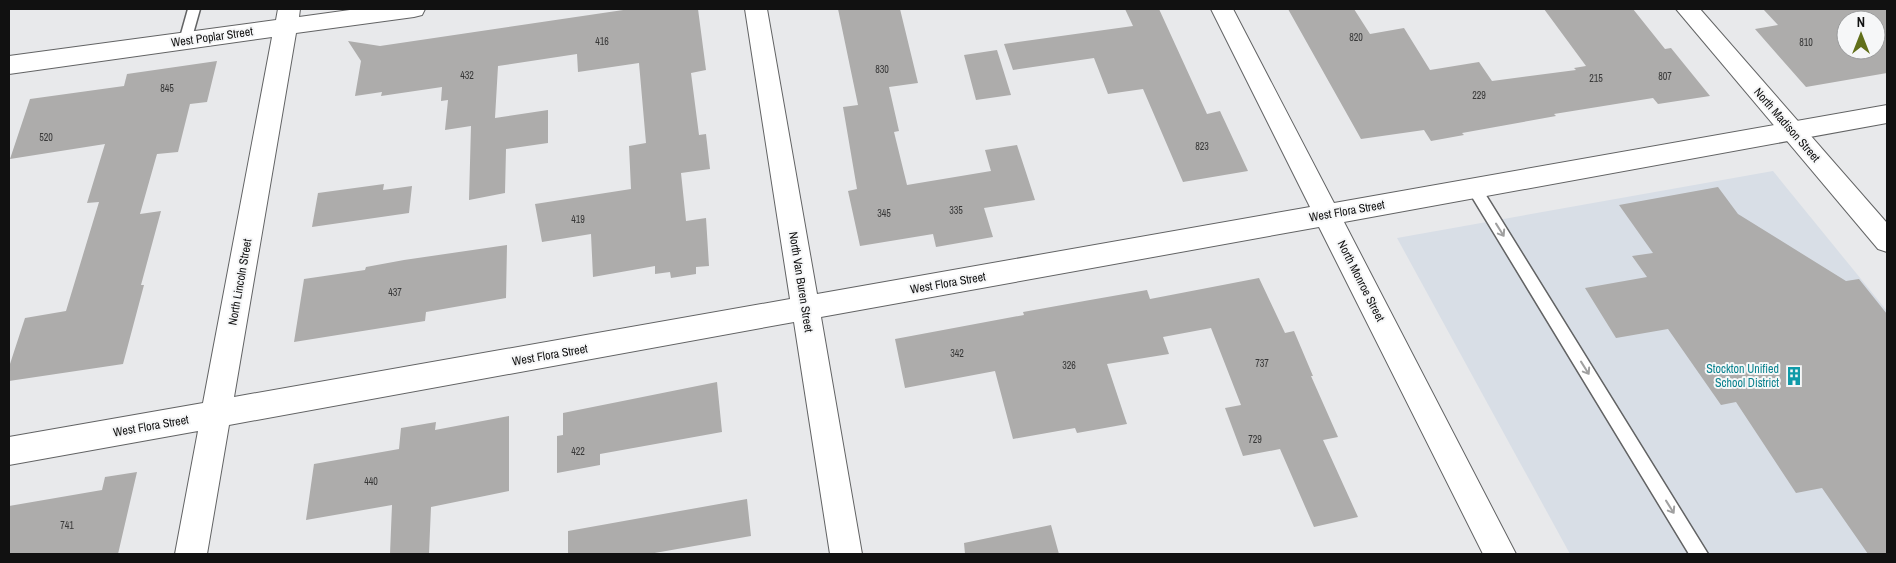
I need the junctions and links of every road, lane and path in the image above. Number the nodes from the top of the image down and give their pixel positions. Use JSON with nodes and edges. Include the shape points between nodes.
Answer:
{"nodes":[{"id":1,"x":194,"y":9,"type":"edge"},
{"id":2,"x":414,"y":9,"type":"edge"},
{"id":3,"x":756,"y":9,"type":"edge"},
{"id":4,"x":1222,"y":9,"type":"edge"},
{"id":5,"x":1687,"y":9,"type":"edge"},
{"id":6,"x":287,"y":18,"type":"edge"},
{"id":7,"x":185,"y":41,"type":"junction"},
{"id":8,"x":9,"y":65,"type":"edge"},
{"id":9,"x":1887,"y":114,"type":"edge"},
{"id":10,"x":1792,"y":131,"type":"junction"},
{"id":11,"x":1474,"y":188,"type":"junction"},
{"id":12,"x":1327,"y":215,"type":"junction"},
{"id":13,"x":1887,"y":242,"type":"edge"},
{"id":14,"x":805,"y":308,"type":"junction"},
{"id":15,"x":216,"y":414,"type":"junction"},
{"id":16,"x":9,"y":451,"type":"edge"},
{"id":17,"x":191,"y":554,"type":"edge"},
{"id":18,"x":846,"y":554,"type":"edge"},
{"id":19,"x":1500,"y":554,"type":"edge"},
{"id":20,"x":1699,"y":554,"type":"edge"}],
"edges":[{"from":1,"to":7,"type":"lane"},
{"from":2,"to":6,"type":"street","name":"West Poplar Street"},
{"from":3,"to":14,"type":"street","name":"North Van Buren Street"},
{"from":4,"to":12,"type":"street","name":"North Monroe Street"},
{"from":5,"to":10,"type":"street","name":"North Madison Street"},
{"from":6,"to":7,"type":"street","name":"West Poplar Street"},
{"from":6,"to":15,"type":"street","name":"North Lincoln Street"},
{"from":7,"to":8,"type":"street","name":"West Poplar Street"},
{"from":9,"to":10,"type":"street","name":"West Flora Street"},
{"from":10,"to":11,"type":"street","name":"West Flora Street"},
{"from":10,"to":13,"type":"street","name":"North Madison Street"},
{"from":11,"to":12,"type":"street","name":"West Flora Street"},
{"from":11,"to":20,"type":"lane","one_way":true},
{"from":12,"to":14,"type":"street","name":"West Flora Street"},
{"from":12,"to":19,"type":"street","name":"North Monroe Street"},
{"from":14,"to":15,"type":"street","name":"West Flora Street"},
{"from":14,"to":18,"type":"street","name":"North Van Buren Street"},
{"from":15,"to":16,"type":"street","name":"West Flora Street"},
{"from":15,"to":17,"type":"street","name":"North Lincoln Street"}]}
